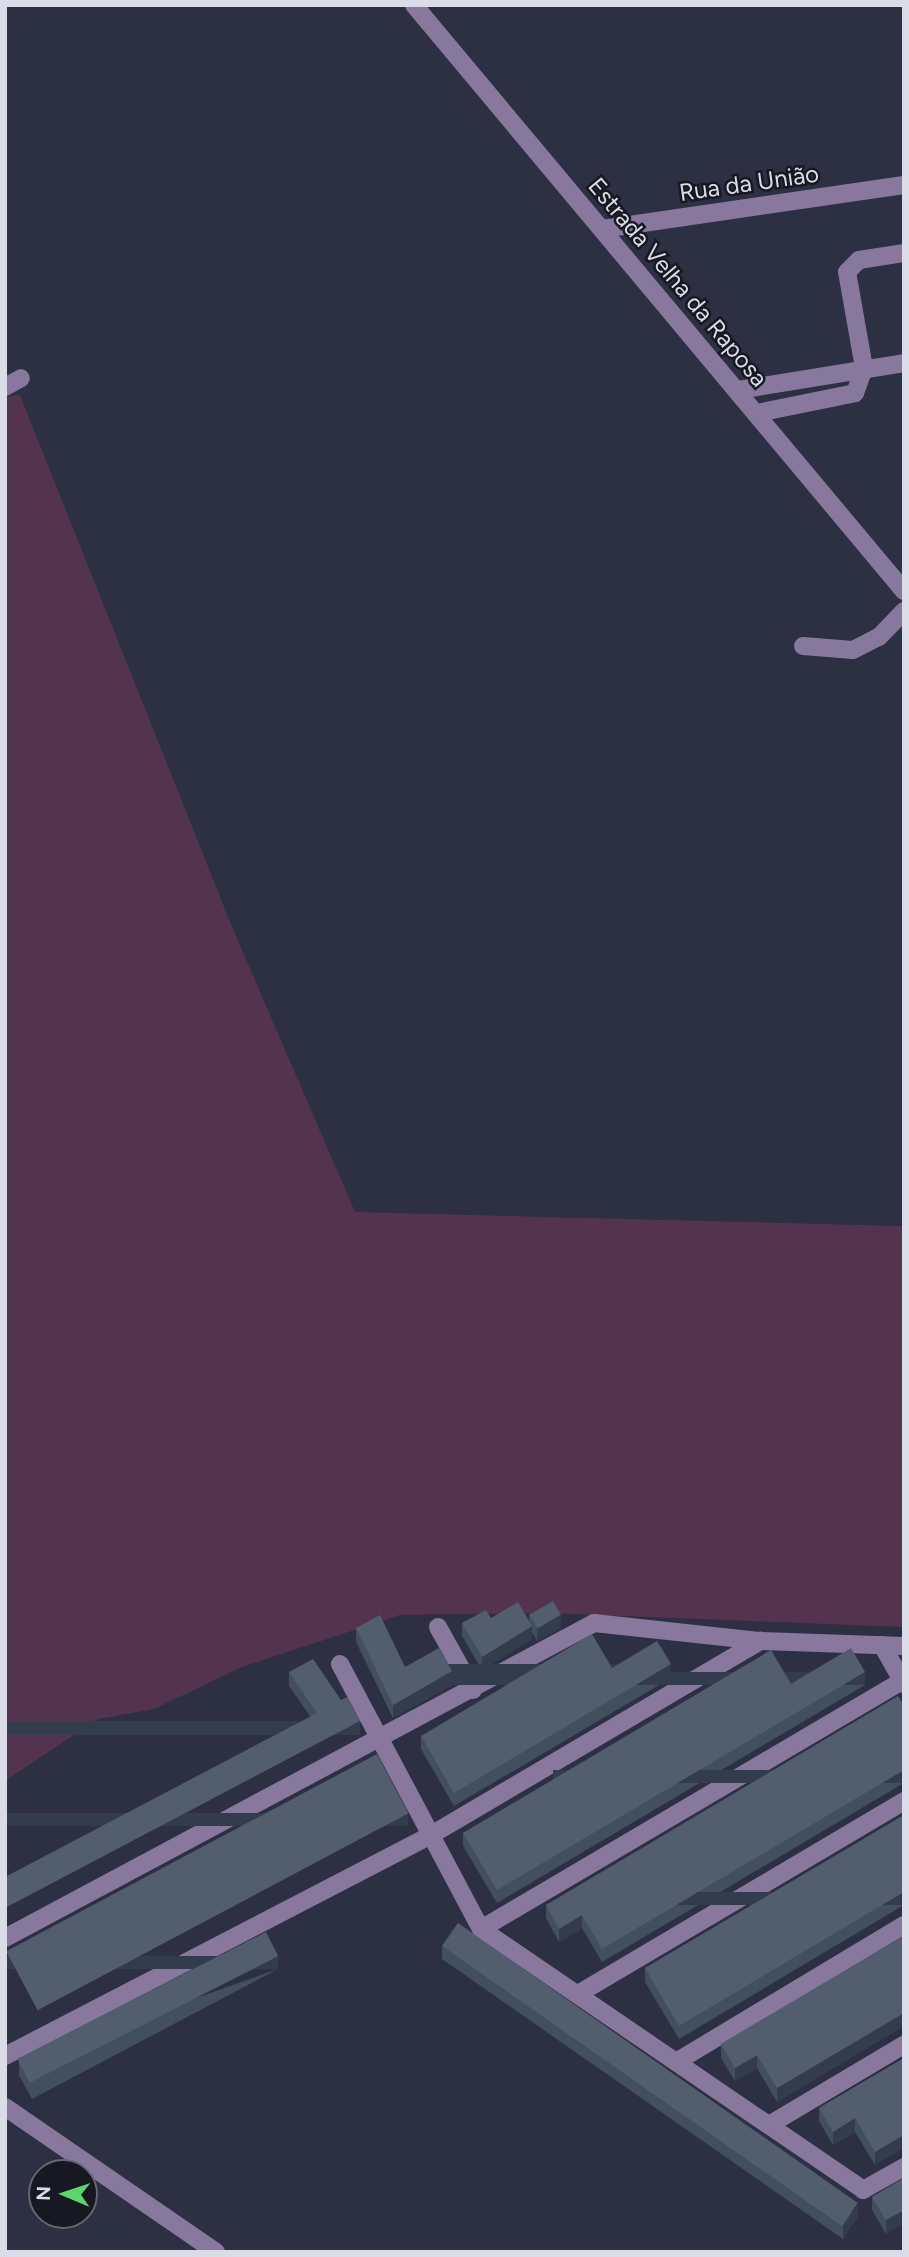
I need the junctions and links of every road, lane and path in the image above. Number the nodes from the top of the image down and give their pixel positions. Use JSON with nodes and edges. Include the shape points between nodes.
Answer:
{"nodes":[{"id":1,"x":414,"y":5,"type":"edge"},
{"id":2,"x":904,"y":185,"type":"edge"},
{"id":3,"x":602,"y":229,"type":"junction"},
{"id":4,"x":904,"y":253,"type":"edge"},
{"id":5,"x":904,"y":363,"type":"edge"},
{"id":6,"x":864,"y":368,"type":"junction"},
{"id":7,"x":21,"y":378,"type":"dead end"},
{"id":8,"x":5,"y":387,"type":"edge"},
{"id":9,"x":738,"y":390,"type":"junction"},
{"id":10,"x":757,"y":413,"type":"junction"},
{"id":11,"x":904,"y":591,"type":"edge"},
{"id":12,"x":904,"y":611,"type":"edge"},
{"id":13,"x":803,"y":646,"type":"dead end"},
{"id":14,"x":438,"y":1627,"type":"dead end"},
{"id":15,"x":761,"y":1641,"type":"junction"},
{"id":16,"x":882,"y":1645,"type":"junction"},
{"id":17,"x":904,"y":1646,"type":"edge"},
{"id":18,"x":340,"y":1664,"type":"dead end"},
{"id":19,"x":903,"y":1683,"type":"edge"},
{"id":20,"x":473,"y":1690,"type":"junction"},
{"id":21,"x":381,"y":1741,"type":"junction"},
{"id":22,"x":904,"y":1801,"type":"edge"},
{"id":23,"x":431,"y":1835,"type":"junction"},
{"id":24,"x":904,"y":1926,"type":"edge"},
{"id":25,"x":481,"y":1929,"type":"junction"},
{"id":26,"x":5,"y":1938,"type":"edge"},
{"id":27,"x":578,"y":1994,"type":"junction"},
{"id":28,"x":904,"y":2045,"type":"edge"},
{"id":29,"x":5,"y":2056,"type":"edge"},
{"id":30,"x":676,"y":2062,"type":"junction"},
{"id":31,"x":5,"y":2107,"type":"edge"},
{"id":32,"x":769,"y":2125,"type":"junction"},
{"id":33,"x":904,"y":2167,"type":"edge"},
{"id":34,"x":216,"y":2252,"type":"edge"}],
"edges":[{"from":1,"to":3,"type":"street","name":"Estrada Velha da Raposa"},
{"from":2,"to":3,"type":"street","name":"Rua da União"},
{"from":3,"to":9,"type":"street","name":"Estrada Velha da Raposa"},
{"from":4,"to":6,"type":"street","via":[[859,260],[847,272]]},
{"from":5,"to":6,"type":"street"},
{"from":6,"to":9,"type":"street"},
{"from":6,"to":10,"type":"street","via":[[849,396]]},
{"from":7,"to":8,"type":"street"},
{"from":9,"to":10,"type":"street","name":"Estrada Velha da Raposa"},
{"from":10,"to":11,"type":"street","name":"Estrada Velha da Raposa"},
{"from":12,"to":13,"type":"street","via":[[879,637],[852,650]]},
{"from":14,"to":20,"type":"street"},
{"from":15,"to":16,"type":"street"},
{"from":15,"to":20,"type":"street","via":[[594,1623]]},
{"from":15,"to":23,"type":"street"},
{"from":16,"to":17,"type":"street"},
{"from":16,"to":19,"type":"street"},
{"from":18,"to":21,"type":"street"},
{"from":19,"to":25,"type":"street"},
{"from":20,"to":21,"type":"street"},
{"from":21,"to":23,"type":"street"},
{"from":21,"to":26,"type":"street"},
{"from":22,"to":27,"type":"street"},
{"from":23,"to":25,"type":"street"},
{"from":23,"to":29,"type":"street"},
{"from":24,"to":30,"type":"street"},
{"from":25,"to":27,"type":"street"},
{"from":27,"to":30,"type":"street"},
{"from":28,"to":32,"type":"street"},
{"from":30,"to":32,"type":"street"},
{"from":31,"to":34,"type":"street"},
{"from":32,"to":33,"type":"street","via":[[863,2190]]}]}
